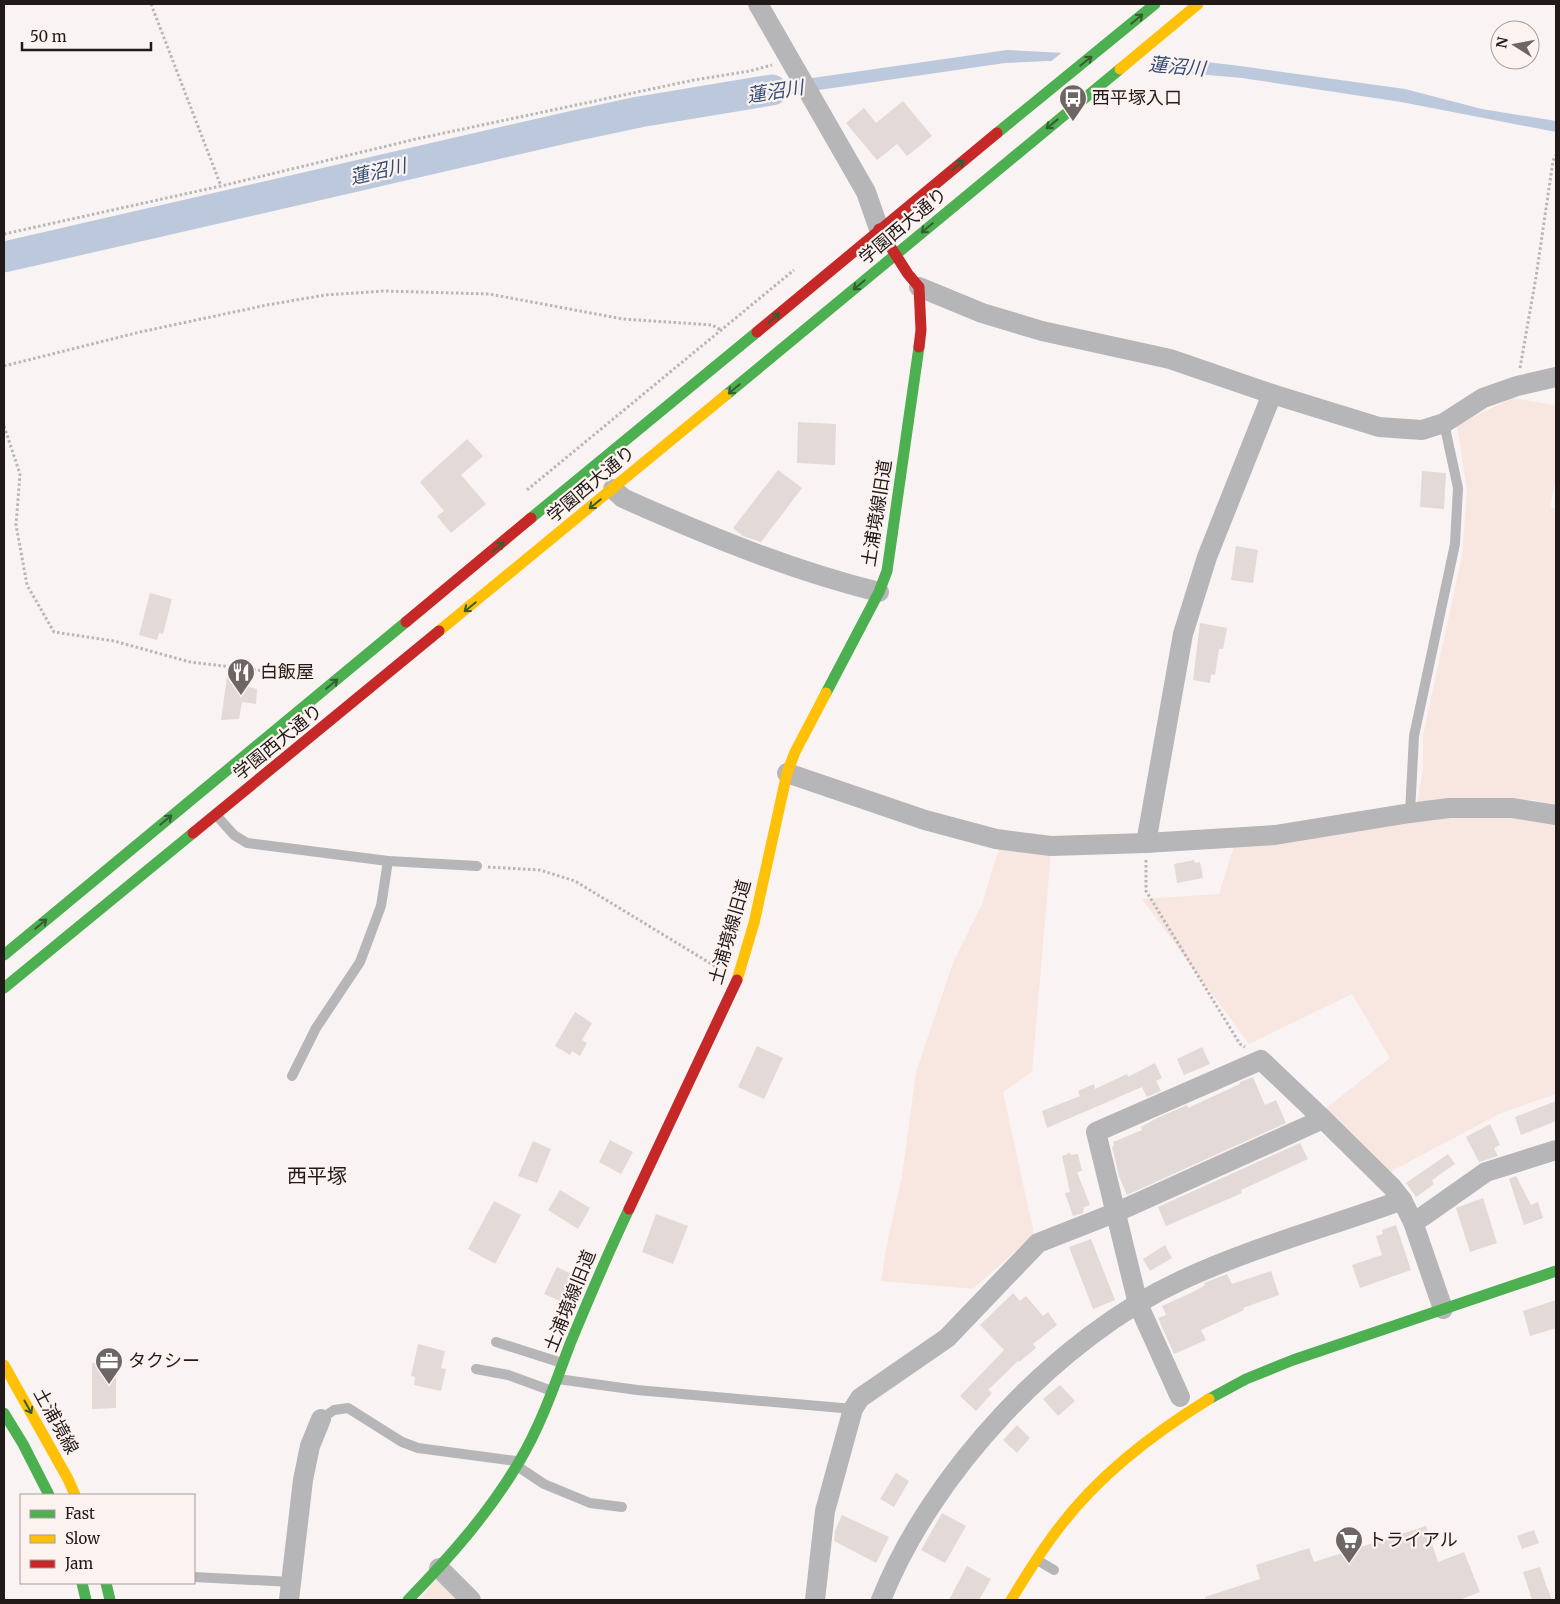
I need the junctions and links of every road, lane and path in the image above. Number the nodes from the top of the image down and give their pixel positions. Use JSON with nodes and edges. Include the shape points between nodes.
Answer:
{"nodes":[{"id":1,"x":151,"y":4,"type":"edge"},
{"id":2,"x":758,"y":4,"type":"edge"},
{"id":3,"x":1155,"y":4,"type":"edge"},
{"id":4,"x":1198,"y":4,"type":"edge"},
{"id":5,"x":791,"y":63,"type":"junction"},
{"id":6,"x":1556,"y":154,"type":"edge"},
{"id":7,"x":222,"y":186,"type":"junction"},
{"id":8,"x":880,"y":229,"type":"junction"},
{"id":9,"x":4,"y":234,"type":"edge"},
{"id":10,"x":896,"y":254,"type":"junction"},
{"id":11,"x":919,"y":287,"type":"junction"},
{"id":12,"x":737,"y":349,"type":"junction"},
{"id":13,"x":4,"y":366,"type":"edge"},
{"id":14,"x":1556,"y":377,"type":"edge"},
{"id":15,"x":1517,"y":386,"type":"junction"},
{"id":16,"x":1272,"y":394,"type":"junction"},
{"id":17,"x":1444,"y":423,"type":"junction"},
{"id":18,"x":4,"y":426,"type":"edge"},
{"id":19,"x":613,"y":489,"type":"junction"},
{"id":20,"x":878,"y":592,"type":"junction"},
{"id":21,"x":317,"y":697,"type":"junction"},
{"id":22,"x":787,"y":773,"type":"junction"},
{"id":23,"x":1410,"y":813,"type":"junction"},
{"id":24,"x":217,"y":815,"type":"junction"},
{"id":25,"x":1556,"y":815,"type":"edge"},
{"id":26,"x":1146,"y":843,"type":"junction"},
{"id":27,"x":388,"y":861,"type":"junction"},
{"id":28,"x":477,"y":866,"type":"joint"},
{"id":29,"x":4,"y":956,"type":"edge"},
{"id":30,"x":737,"y":980,"type":"junction"},
{"id":31,"x":4,"y":988,"type":"edge"},
{"id":32,"x":1261,"y":1060,"type":"junction"},
{"id":33,"x":292,"y":1076,"type":"dead end"},
{"id":34,"x":1323,"y":1119,"type":"junction"},
{"id":35,"x":1556,"y":1150,"type":"edge"},
{"id":36,"x":1402,"y":1200,"type":"junction"},
{"id":37,"x":1117,"y":1212,"type":"junction"},
{"id":38,"x":1413,"y":1222,"type":"junction"},
{"id":39,"x":1556,"y":1271,"type":"edge"},
{"id":40,"x":1138,"y":1304,"type":"junction"},
{"id":41,"x":1443,"y":1309,"type":"junction"},
{"id":42,"x":496,"y":1342,"type":"dead end"},
{"id":43,"x":563,"y":1364,"type":"junction"},
{"id":44,"x":4,"y":1365,"type":"edge"},
{"id":45,"x":476,"y":1369,"type":"dead end"},
{"id":46,"x":557,"y":1379,"type":"junction"},
{"id":47,"x":552,"y":1392,"type":"junction"},
{"id":48,"x":1180,"y":1397,"type":"dead end"},
{"id":49,"x":853,"y":1409,"type":"junction"},
{"id":50,"x":4,"y":1413,"type":"edge"},
{"id":51,"x":322,"y":1420,"type":"joint"},
{"id":52,"x":518,"y":1464,"type":"junction"},
{"id":53,"x":48,"y":1494,"type":"edge"},
{"id":54,"x":75,"y":1494,"type":"edge"},
{"id":55,"x":622,"y":1507,"type":"dead end"},
{"id":56,"x":1036,"y":1559,"type":"junction"},
{"id":57,"x":439,"y":1568,"type":"junction"},
{"id":58,"x":1054,"y":1570,"type":"dead end"},
{"id":59,"x":195,"y":1577,"type":"edge"},
{"id":60,"x":82,"y":1584,"type":"edge"},
{"id":61,"x":106,"y":1584,"type":"edge"},
{"id":62,"x":290,"y":1591,"type":"edge"},
{"id":63,"x":86,"y":1600,"type":"edge"},
{"id":64,"x":110,"y":1600,"type":"edge"},
{"id":65,"x":408,"y":1600,"type":"edge"},
{"id":66,"x":471,"y":1600,"type":"edge"},
{"id":67,"x":815,"y":1600,"type":"edge"},
{"id":68,"x":881,"y":1600,"type":"edge"},
{"id":69,"x":1011,"y":1600,"type":"edge"}],
"edges":[{"from":1,"to":7,"type":"path"},
{"from":2,"to":5,"type":"street"},
{"from":8,"to":3,"type":"main road","name":"学園西大通り","one_way":true},
{"from":4,"to":10,"type":"main road","name":"学園西大通り","one_way":true},
{"from":5,"to":7,"type":"path","via":[[694,80],[416,139]]},
{"from":5,"to":8,"type":"street","via":[[866,192]]},
{"from":6,"to":15,"type":"path"},
{"from":7,"to":9,"type":"path"},
{"from":8,"to":10,"type":"main road"},
{"from":12,"to":8,"type":"main road","name":"学園西大通り","one_way":true},
{"from":10,"to":11,"type":"main road"},
{"from":10,"to":19,"type":"main road","name":"学園西大通り","one_way":true},
{"from":11,"to":16,"type":"street","via":[[982,313],[1042,331],[1170,360]]},
{"from":11,"to":20,"type":"main road","name":"土浦境線旧道","via":[[921,330],[898,503],[887,571]]},
{"from":12,"to":13,"type":"path","via":[[712,325],[623,319],[490,294],[385,291],[325,295],[267,306],[140,332]]},
{"from":21,"to":12,"type":"main road","name":"学園西大通り","one_way":true},
{"from":14,"to":15,"type":"street"},
{"from":15,"to":17,"type":"street","via":[[1483,398]]},
{"from":16,"to":17,"type":"street","via":[[1379,427],[1422,430]]},
{"from":16,"to":26,"type":"street","via":[[1207,557],[1183,634]]},
{"from":17,"to":23,"type":"lane","via":[[1458,488],[1455,544],[1414,736]]},
{"from":18,"to":21,"type":"path","via":[[20,474],[16,525],[27,585],[54,632],[114,641],[190,662],[299,675]]},
{"from":19,"to":20,"type":"street","via":[[628,501],[743,548],[838,582]]},
{"from":19,"to":24,"type":"main road","name":"学園西大通り","one_way":true},
{"from":20,"to":22,"type":"main road","name":"土浦境線旧道","via":[[794,752]]},
{"from":29,"to":21,"type":"main road","name":"学園西大通り","one_way":true},
{"from":22,"to":26,"type":"street","via":[[926,820],[996,839],[1051,846]]},
{"from":22,"to":30,"type":"main road","name":"土浦境線旧道","via":[[754,923]]},
{"from":23,"to":25,"type":"street","via":[[1491,807]]},
{"from":23,"to":26,"type":"street","via":[[1275,835]]},
{"from":24,"to":27,"type":"lane","via":[[234,835],[247,842]]},
{"from":24,"to":31,"type":"main road","name":"学園西大通り"},
{"from":26,"to":32,"type":"path","via":[[1146,891],[1240,1044]]},
{"from":27,"to":28,"type":"lane"},
{"from":27,"to":33,"type":"lane","via":[[381,906],[360,962],[316,1028]]},
{"from":28,"to":30,"type":"path","via":[[540,870],[575,881]]},
{"from":30,"to":43,"type":"main road","name":"土浦境線旧道","via":[[599,1272]]},
{"from":32,"to":34,"type":"street"},
{"from":32,"to":37,"type":"street","via":[[1096,1132]]},
{"from":34,"to":36,"type":"street"},
{"from":34,"to":37,"type":"street"},
{"from":35,"to":38,"type":"street","via":[[1486,1172]]},
{"from":36,"to":38,"type":"street"},
{"from":36,"to":40,"type":"street","via":[[1230,1259]]},
{"from":37,"to":40,"type":"street"},
{"from":37,"to":49,"type":"street","via":[[1038,1243],[947,1338],[860,1398]]},
{"from":38,"to":41,"type":"street"},
{"from":39,"to":41,"type":"main road"},
{"from":40,"to":48,"type":"street"},
{"from":40,"to":68,"type":"street","via":[[1080,1343],[1043,1374],[971,1450],[913,1534]]},
{"from":41,"to":56,"type":"main road","via":[[1277,1366],[1188,1412],[1148,1440],[1093,1488],[1067,1516]]},
{"from":42,"to":43,"type":"lane"},
{"from":43,"to":46,"type":"main road","name":"土浦境線旧道"},
{"from":44,"to":54,"type":"main road","name":"土浦境線","one_way":true},
{"from":45,"to":47,"type":"lane","via":[[508,1375]]},
{"from":46,"to":47,"type":"main road","name":"土浦境線旧道"},
{"from":46,"to":49,"type":"lane","via":[[637,1390]]},
{"from":47,"to":52,"type":"main road","name":"土浦境線旧道"},
{"from":49,"to":67,"type":"street","via":[[825,1511]]},
{"from":50,"to":53,"type":"main road"},
{"from":51,"to":52,"type":"lane","via":[[334,1410],[348,1408],[402,1442],[418,1448]]},
{"from":51,"to":62,"type":"street","via":[[310,1446],[303,1480]]},
{"from":52,"to":55,"type":"lane","via":[[544,1484],[590,1503]]},
{"from":52,"to":57,"type":"main road","name":"土浦境線旧道","via":[[488,1508]]},
{"from":56,"to":58,"type":"lane"},
{"from":56,"to":69,"type":"main road"},
{"from":57,"to":65,"type":"main road","name":"土浦境線旧道"},
{"from":57,"to":66,"type":"street"},
{"from":59,"to":62,"type":"lane"},
{"from":60,"to":63,"type":"main road"},
{"from":61,"to":64,"type":"main road"}]}
